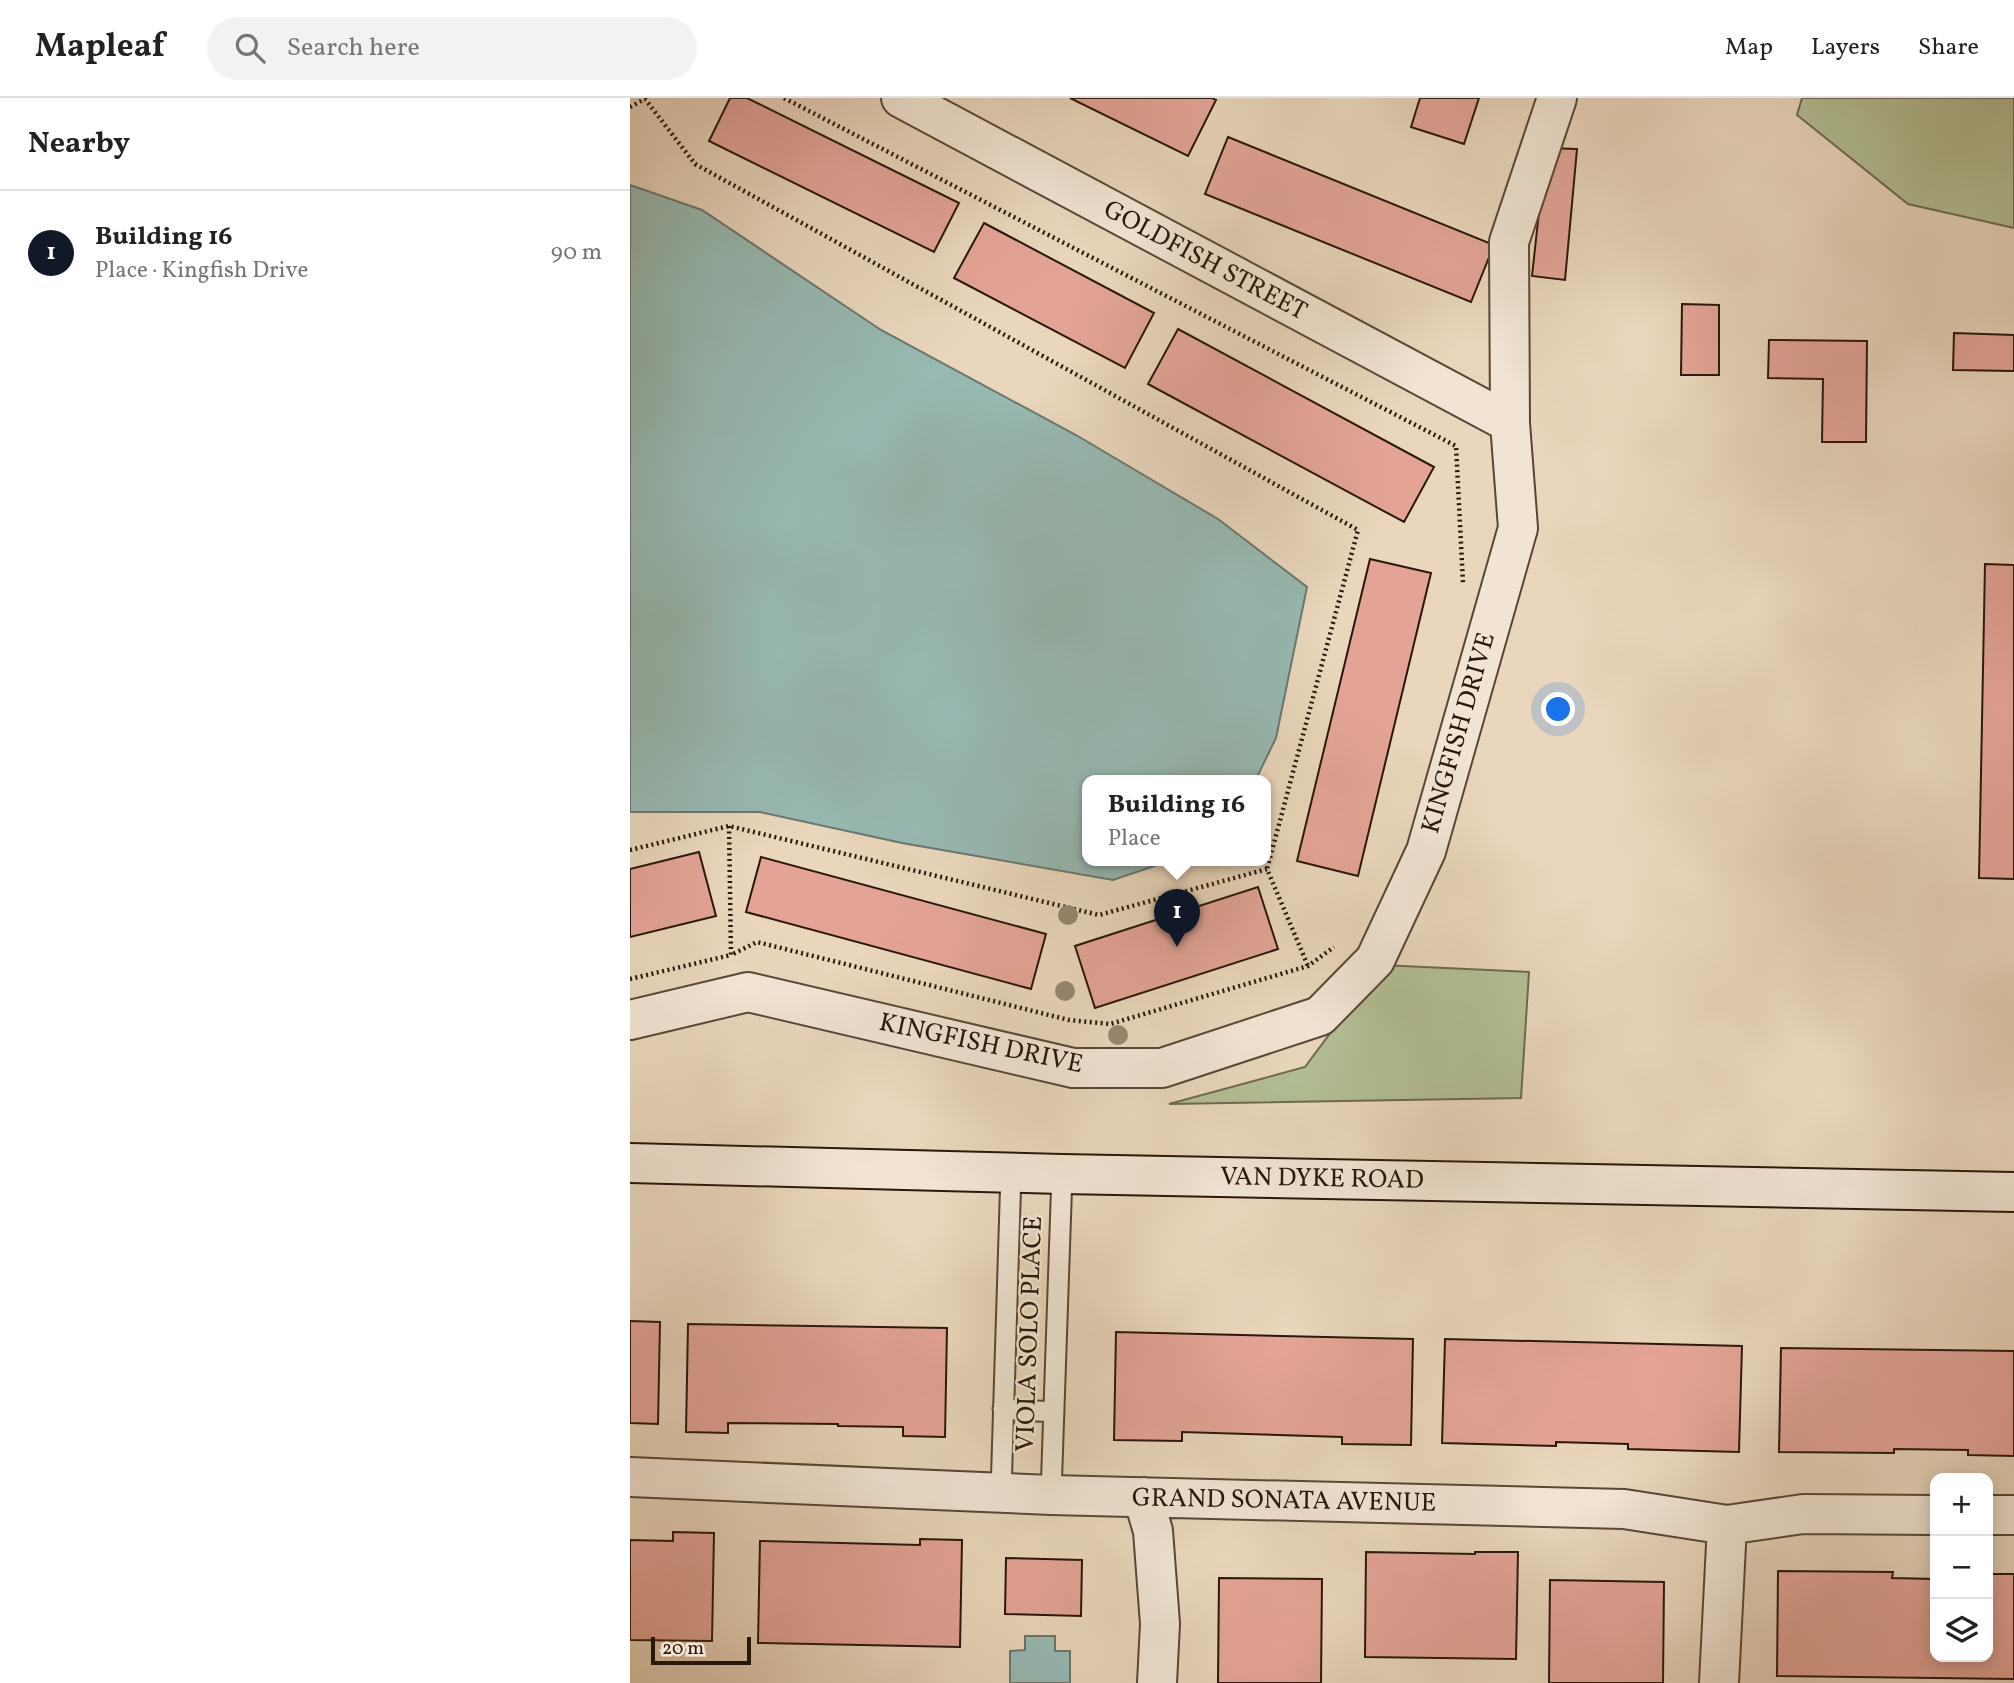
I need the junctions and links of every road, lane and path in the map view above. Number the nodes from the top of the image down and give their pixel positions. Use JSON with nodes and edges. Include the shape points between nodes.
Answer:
{"nodes":[{"id":1,"x":784,"y":98,"type":"edge"},
{"id":2,"x":901,"y":98,"type":"edge"},
{"id":3,"x":1556,"y":98,"type":"edge"},
{"id":4,"x":630,"y":107,"type":"edge"},
{"id":5,"x":1510,"y":424,"type":"junction"},
{"id":6,"x":1463,"y":589,"type":"dead end"},
{"id":7,"x":729,"y":827,"type":"junction"},
{"id":8,"x":630,"y":850,"type":"edge"},
{"id":9,"x":1271,"y":854,"type":"edge"},
{"id":10,"x":1268,"y":866,"type":"edge"},
{"id":11,"x":1267,"y":869,"type":"junction"},
{"id":12,"x":731,"y":955,"type":"junction"},
{"id":13,"x":630,"y":979,"type":"edge"},
{"id":14,"x":630,"y":1020,"type":"edge"},
{"id":15,"x":630,"y":1163,"type":"edge"},
{"id":16,"x":1011,"y":1172,"type":"junction"},
{"id":17,"x":1062,"y":1174,"type":"junction"},
{"id":18,"x":2014,"y":1192,"type":"edge"},
{"id":19,"x":1003,"y":1409,"type":"junction"},
{"id":20,"x":1054,"y":1412,"type":"junction"},
{"id":21,"x":630,"y":1477,"type":"edge"},
{"id":22,"x":1001,"y":1493,"type":"junction"},
{"id":23,"x":1051,"y":1495,"type":"junction"},
{"id":24,"x":1143,"y":1497,"type":"junction"},
{"id":25,"x":1930,"y":1515,"type":"edge"},
{"id":26,"x":1993,"y":1515,"type":"edge"},
{"id":27,"x":2014,"y":1515,"type":"edge"},
{"id":28,"x":1727,"y":1525,"type":"junction"},
{"id":29,"x":1157,"y":1683,"type":"edge"},
{"id":30,"x":1719,"y":1683,"type":"edge"}],
"edges":[{"from":1,"to":6,"type":"path","via":[[1456,446]]},
{"from":2,"to":5,"type":"street","name":"GOLDFISH STREET"},
{"from":3,"to":5,"type":"street","name":"KINGFISH DRIVE","via":[[1509,242]]},
{"from":4,"to":9,"type":"path","via":[[645,99],[695,164],[1358,530]]},
{"from":5,"to":14,"type":"street","name":"KINGFISH DRIVE","via":[[1518,528],[1426,851],[1375,960],[1320,1016],[1162,1068],[1073,1068],[747,992]]},
{"from":7,"to":8,"type":"path"},
{"from":7,"to":11,"type":"path","via":[[1099,915]]},
{"from":7,"to":12,"type":"path"},
{"from":10,"to":11,"type":"path"},
{"from":11,"to":12,"type":"path","via":[[1308,966],[1110,1024],[1069,1020],[757,942]]},
{"from":12,"to":13,"type":"path"},
{"from":15,"to":16,"type":"street","name":"VAN DYKE ROAD"},
{"from":16,"to":17,"type":"street","name":"VAN DYKE ROAD"},
{"from":16,"to":19,"type":"lane","name":"VIOLA SOLO PLACE"},
{"from":17,"to":18,"type":"street","name":"VAN DYKE ROAD"},
{"from":17,"to":20,"type":"lane","name":"VIOLA SOLO PLACE"},
{"from":19,"to":20,"type":"lane"},
{"from":19,"to":22,"type":"lane","name":"VIOLA SOLO PLACE"},
{"from":20,"to":23,"type":"lane","name":"VIOLA SOLO PLACE"},
{"from":21,"to":22,"type":"street","name":"GRAND SONATA AVENUE"},
{"from":22,"to":23,"type":"street","name":"GRAND SONATA AVENUE"},
{"from":23,"to":24,"type":"street","name":"GRAND SONATA AVENUE"},
{"from":24,"to":28,"type":"street","name":"GRAND SONATA AVENUE","via":[[1623,1509]]},
{"from":24,"to":29,"type":"street","via":[[1153,1531],[1160,1624]]},
{"from":25,"to":28,"type":"street","name":"GRAND SONATA AVENUE","via":[[1803,1514]]},
{"from":26,"to":27,"type":"street"},
{"from":28,"to":30,"type":"street"}]}
